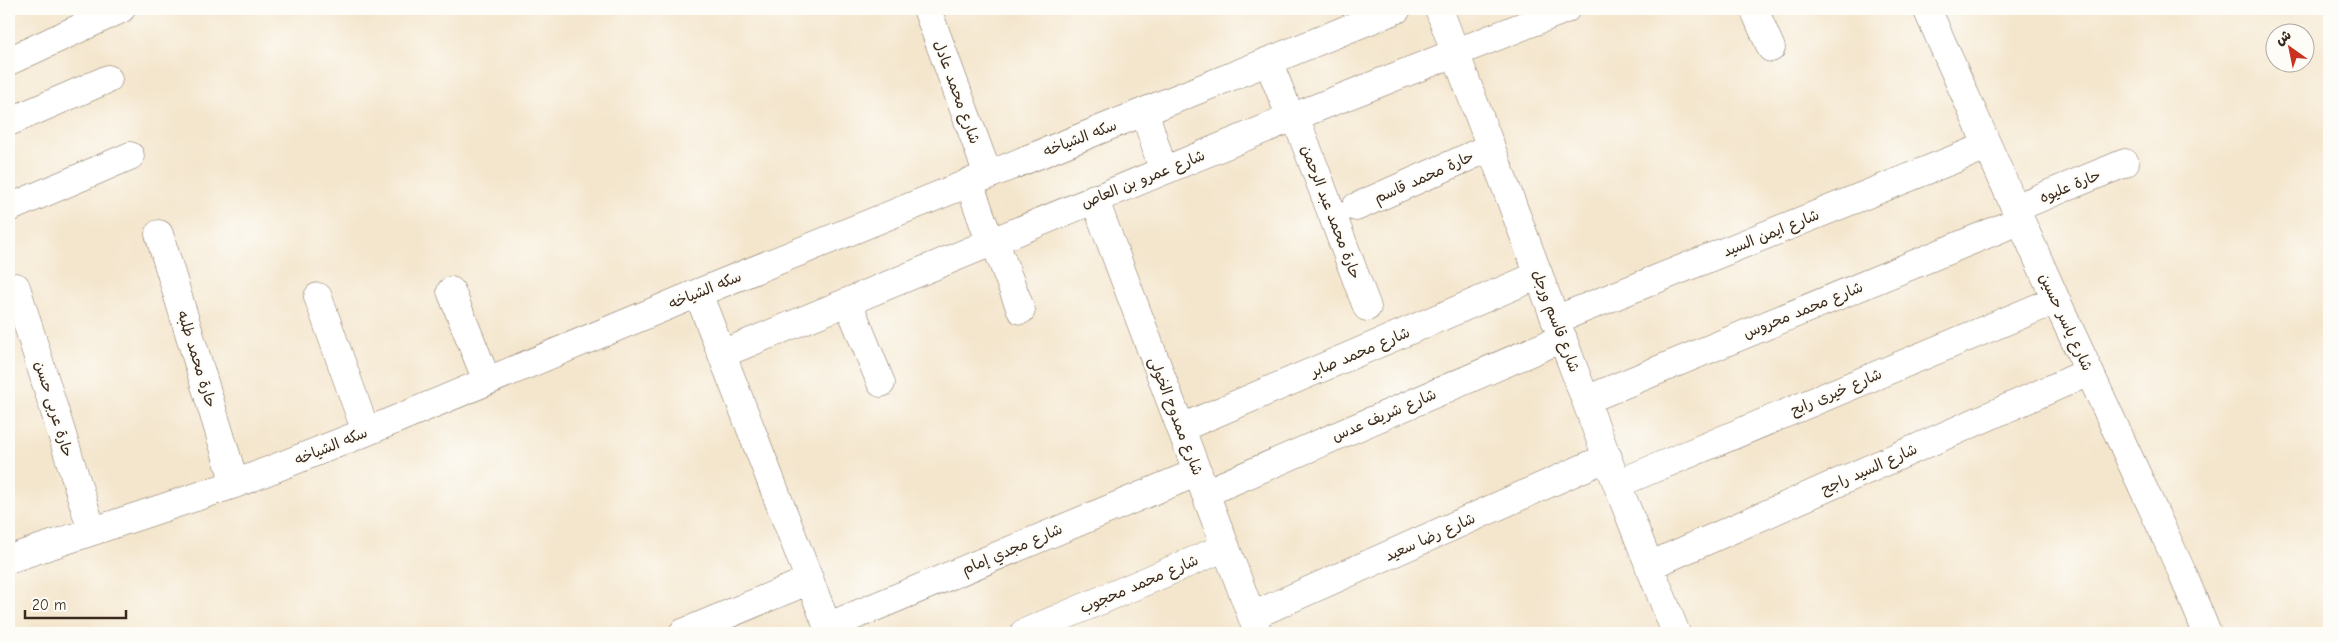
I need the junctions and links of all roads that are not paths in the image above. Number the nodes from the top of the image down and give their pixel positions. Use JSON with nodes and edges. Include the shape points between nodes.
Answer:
{"nodes":[{"id":1,"x":121,"y":9,"type":"edge"},
{"id":2,"x":927,"y":9,"type":"edge"},
{"id":3,"x":1397,"y":9,"type":"edge"},
{"id":4,"x":1439,"y":9,"type":"edge"},
{"id":5,"x":1566,"y":9,"type":"edge"},
{"id":6,"x":1754,"y":9,"type":"edge"},
{"id":7,"x":1927,"y":9,"type":"edge"},
{"id":8,"x":1771,"y":48,"type":"dead end"},
{"id":9,"x":1455,"y":53,"type":"junction"},
{"id":10,"x":9,"y":61,"type":"edge"},
{"id":11,"x":1268,"y":61,"type":"junction"},
{"id":12,"x":108,"y":79,"type":"dead end"},
{"id":13,"x":1145,"y":113,"type":"junction"},
{"id":14,"x":1293,"y":117,"type":"junction"},
{"id":15,"x":9,"y":122,"type":"edge"},
{"id":16,"x":1987,"y":146,"type":"junction"},
{"id":17,"x":1491,"y":148,"type":"junction"},
{"id":18,"x":130,"y":156,"type":"dead end"},
{"id":19,"x":2125,"y":163,"type":"dead end"},
{"id":20,"x":1163,"y":170,"type":"junction"},
{"id":21,"x":978,"y":178,"type":"junction"},
{"id":22,"x":1094,"y":198,"type":"junction"},
{"id":23,"x":1356,"y":207,"type":"dead end"},
{"id":24,"x":9,"y":208,"type":"edge"},
{"id":25,"x":2018,"y":214,"type":"junction"},
{"id":26,"x":159,"y":234,"type":"dead end"},
{"id":27,"x":992,"y":241,"type":"junction"},
{"id":28,"x":1539,"y":275,"type":"junction"},
{"id":29,"x":16,"y":287,"type":"dead end"},
{"id":30,"x":451,"y":292,"type":"dead end"},
{"id":31,"x":698,"y":293,"type":"junction"},
{"id":32,"x":318,"y":297,"type":"dead end"},
{"id":33,"x":2056,"y":300,"type":"junction"},
{"id":34,"x":848,"y":302,"type":"junction"},
{"id":35,"x":1367,"y":307,"type":"dead end"},
{"id":36,"x":1021,"y":310,"type":"dead end"},
{"id":37,"x":1559,"y":329,"type":"junction"},
{"id":38,"x":722,"y":354,"type":"junction"},
{"id":39,"x":2089,"y":372,"type":"junction"},
{"id":40,"x":487,"y":381,"type":"junction"},
{"id":41,"x":882,"y":383,"type":"dead end"},
{"id":42,"x":1586,"y":400,"type":"junction"},
{"id":43,"x":1181,"y":428,"type":"junction"},
{"id":44,"x":366,"y":432,"type":"junction"},
{"id":45,"x":1608,"y":457,"type":"junction"},
{"id":46,"x":1201,"y":482,"type":"junction"},
{"id":47,"x":235,"y":484,"type":"junction"},
{"id":48,"x":1617,"y":484,"type":"junction"},
{"id":49,"x":92,"y":531,"type":"junction"},
{"id":50,"x":1226,"y":547,"type":"junction"},
{"id":51,"x":9,"y":560,"type":"edge"},
{"id":52,"x":1649,"y":566,"type":"junction"},
{"id":53,"x":810,"y":580,"type":"junction"},
{"id":54,"x":1255,"y":625,"type":"edge"},
{"id":55,"x":828,"y":630,"type":"edge"},
{"id":56,"x":683,"y":633,"type":"edge"},
{"id":57,"x":1024,"y":633,"type":"edge"},
{"id":58,"x":1676,"y":633,"type":"edge"},
{"id":59,"x":2207,"y":633,"type":"edge"}],
"edges":[{"from":1,"to":10,"type":"street"},
{"from":2,"to":21,"type":"street","name":"شارع محمد عادل"},
{"from":3,"to":11,"type":"street","name":"سكه الشياخه"},
{"from":4,"to":9,"type":"street","name":"شارع قاسم ورجل"},
{"from":5,"to":9,"type":"street","name":"شارع عمرو بن العاص"},
{"from":6,"to":8,"type":"street"},
{"from":7,"to":16,"type":"street","name":"شارع ياسر حسين"},
{"from":9,"to":14,"type":"street","name":"شارع عمرو بن العاص"},
{"from":9,"to":17,"type":"street","name":"شارع قاسم ورجل"},
{"from":11,"to":13,"type":"street","name":"سكه الشياخه"},
{"from":11,"to":14,"type":"street","name":"حارة محمد عبد الرحمن"},
{"from":12,"to":15,"type":"street"},
{"from":13,"to":20,"type":"street"},
{"from":13,"to":21,"type":"street","name":"سكه الشياخه"},
{"from":14,"to":20,"type":"street","name":"شارع عمرو بن العاص"},
{"from":14,"to":35,"type":"street","name":"حارة محمد عبد الرحمن"},
{"from":16,"to":25,"type":"street","name":"شارع ياسر حسين"},
{"from":16,"to":37,"type":"street","name":"شارع ايمن السيد"},
{"from":17,"to":23,"type":"street","name":"حارة محمد قاسم"},
{"from":17,"to":28,"type":"street","name":"شارع قاسم ورجل"},
{"from":18,"to":24,"type":"street"},
{"from":19,"to":25,"type":"street","name":"حارة عليوه"},
{"from":20,"to":22,"type":"street","name":"شارع عمرو بن العاص"},
{"from":21,"to":27,"type":"street","name":"شارع محمد عادل"},
{"from":21,"to":31,"type":"street","name":"سكه الشياخه"},
{"from":22,"to":27,"type":"street","name":"شارع عمرو بن العاص"},
{"from":22,"to":43,"type":"street","name":"شارع ممدوح الخولى"},
{"from":25,"to":33,"type":"street","name":"شارع ياسر حسين"},
{"from":25,"to":42,"type":"street","name":"شارع محمد محروس"},
{"from":26,"to":47,"type":"street","name":"حارة محمد طلبه"},
{"from":27,"to":34,"type":"street","name":"شارع عمرو بن العاص"},
{"from":27,"to":36,"type":"street","name":"شارع محمد عادل"},
{"from":28,"to":37,"type":"street","name":"شارع قاسم ورجل"},
{"from":28,"to":43,"type":"street","name":"شارع محمد صابر"},
{"from":29,"to":49,"type":"street","name":"حارة عربى حسن"},
{"from":30,"to":40,"type":"street"},
{"from":31,"to":38,"type":"street"},
{"from":31,"to":40,"type":"street","name":"سكه الشياخه"},
{"from":32,"to":44,"type":"street"},
{"from":33,"to":39,"type":"street","name":"شارع ياسر حسين"},
{"from":33,"to":48,"type":"street","name":"شارع خيرى رابح"},
{"from":34,"to":38,"type":"street","name":"شارع عمرو بن العاص"},
{"from":34,"to":41,"type":"street"},
{"from":37,"to":42,"type":"street","name":"شارع قاسم ورجل"},
{"from":37,"to":46,"type":"street","name":"شارع شريف عدس"},
{"from":38,"to":53,"type":"street"},
{"from":39,"to":52,"type":"street","name":"شارع السيد راجح"},
{"from":39,"to":59,"type":"street","name":"شارع ياسر حسين"},
{"from":40,"to":44,"type":"street","name":"سكه الشياخه"},
{"from":42,"to":45,"type":"street","name":"شارع قاسم ورجل"},
{"from":43,"to":46,"type":"street","name":"شارع ممدوح الخولى"},
{"from":44,"to":47,"type":"street","name":"سكه الشياخه"},
{"from":45,"to":48,"type":"street","name":"شارع قاسم ورجل"},
{"from":45,"to":54,"type":"street","name":"شارع رضا سعيد"},
{"from":46,"to":50,"type":"street","name":"شارع ممدوح الخولى"},
{"from":46,"to":55,"type":"street","name":"شارع مجدي إمام"},
{"from":47,"to":49,"type":"street","name":"سكه الشياخه"},
{"from":48,"to":52,"type":"street","name":"شارع قاسم ورجل"},
{"from":49,"to":51,"type":"street","name":"سكه الشياخه"},
{"from":50,"to":54,"type":"street","name":"شارع ممدوح الخولى"},
{"from":50,"to":57,"type":"street","name":"شارع محمد محجوب"},
{"from":52,"to":58,"type":"street","name":"شارع قاسم ورجل"},
{"from":53,"to":55,"type":"street"},
{"from":53,"to":56,"type":"street"}]}
